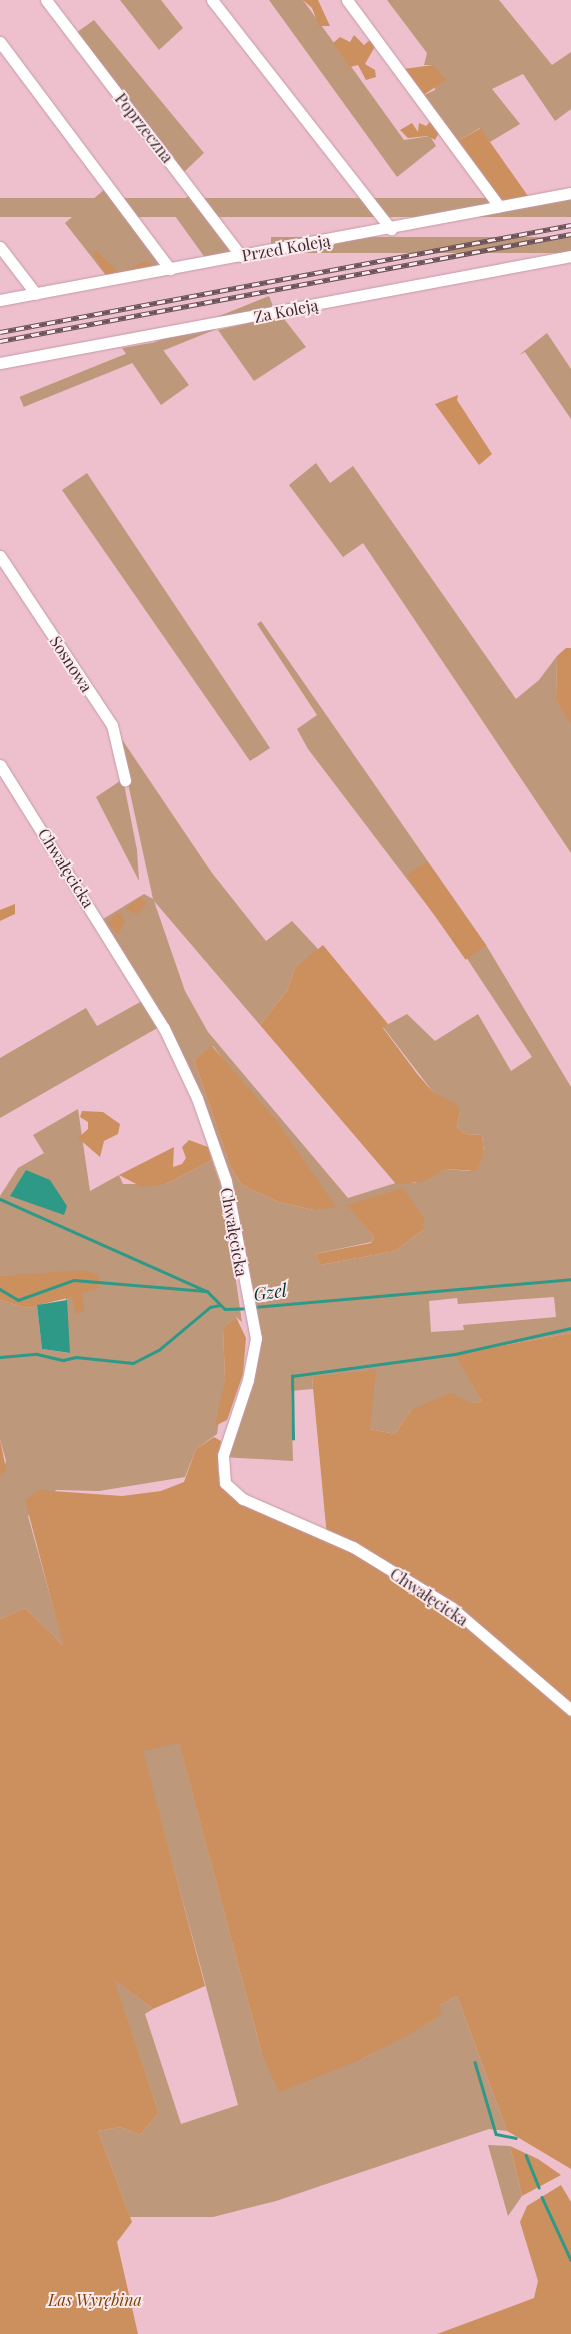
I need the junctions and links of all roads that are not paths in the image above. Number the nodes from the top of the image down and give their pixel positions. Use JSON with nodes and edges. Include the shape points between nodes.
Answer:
{"nodes":[{"id":1,"x":46,"y":0,"type":"edge"},
{"id":2,"x":212,"y":0,"type":"edge"},
{"id":3,"x":347,"y":0,"type":"edge"},
{"id":4,"x":0,"y":42,"type":"edge"},
{"id":5,"x":571,"y":193,"type":"edge"},
{"id":6,"x":499,"y":206,"type":"junction"},
{"id":7,"x":391,"y":229,"type":"junction"},
{"id":8,"x":0,"y":247,"type":"edge"},
{"id":9,"x":241,"y":256,"type":"junction"},
{"id":10,"x":571,"y":256,"type":"edge"},
{"id":11,"x":170,"y":269,"type":"junction"},
{"id":12,"x":36,"y":294,"type":"junction"},
{"id":13,"x":0,"y":300,"type":"edge"},
{"id":14,"x":0,"y":363,"type":"edge"},
{"id":15,"x":0,"y":556,"type":"edge"},
{"id":16,"x":0,"y":766,"type":"edge"},
{"id":17,"x":125,"y":780,"type":"dead end"},
{"id":18,"x":571,"y":1710,"type":"edge"}],
"edges":[{"from":1,"to":9,"type":"street","name":"Poprzeczna"},
{"from":2,"to":7,"type":"street"},
{"from":3,"to":6,"type":"street"},
{"from":4,"to":11,"type":"street"},
{"from":5,"to":6,"type":"street","name":"Przed Koleją"},
{"from":6,"to":7,"type":"street","name":"Przed Koleją"},
{"from":7,"to":9,"type":"street","name":"Przed Koleją"},
{"from":8,"to":12,"type":"street"},
{"from":9,"to":11,"type":"street","name":"Przed Koleją"},
{"from":10,"to":14,"type":"street","name":"Za Koleją"},
{"from":11,"to":12,"type":"street","name":"Przed Koleją"},
{"from":12,"to":13,"type":"street","name":"Przed Koleją"},
{"from":15,"to":17,"type":"street","name":"Sosnowa","via":[[112,726]]},
{"from":16,"to":18,"type":"street","name":"Chwałęcicka","via":[[121,957],[187,1073],[231,1200],[255,1354],[221,1463],[228,1488],[353,1547],[451,1607]]}]}
